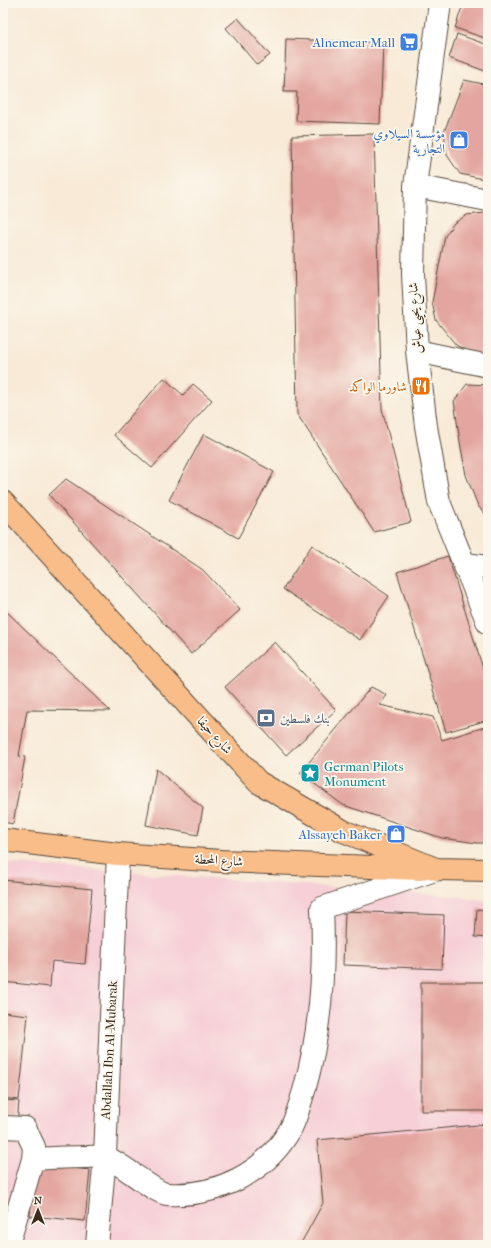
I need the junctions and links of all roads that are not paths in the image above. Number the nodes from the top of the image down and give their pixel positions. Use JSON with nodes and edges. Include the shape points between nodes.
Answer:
{"nodes":[{"id":1,"x":440,"y":3,"type":"edge"},
{"id":2,"x":415,"y":186,"type":"junction"},
{"id":3,"x":488,"y":200,"type":"edge"},
{"id":4,"x":417,"y":351,"type":"junction"},
{"id":5,"x":488,"y":366,"type":"edge"},
{"id":6,"x":3,"y":502,"type":"edge"},
{"id":7,"x":466,"y":564,"type":"junction"},
{"id":8,"x":488,"y":567,"type":"edge"},
{"id":9,"x":488,"y":623,"type":"edge"},
{"id":10,"x":3,"y":840,"type":"edge"},
{"id":11,"x":118,"y":854,"type":"junction"},
{"id":12,"x":436,"y":869,"type":"junction"},
{"id":13,"x":488,"y":870,"type":"edge"},
{"id":14,"x":3,"y":1127,"type":"edge"},
{"id":15,"x":105,"y":1156,"type":"junction"},
{"id":16,"x":33,"y":1158,"type":"junction"},
{"id":17,"x":8,"y":1245,"type":"edge"},
{"id":18,"x":97,"y":1245,"type":"edge"}],
"edges":[{"from":1,"to":2,"type":"street","name":"شارع يحيى عياش"},
{"from":2,"to":3,"type":"street"},
{"from":2,"to":4,"type":"street","name":"شارع يحيى عياش","via":[[412,274]]},
{"from":4,"to":5,"type":"street"},
{"from":4,"to":7,"type":"street","name":"شارع يحيى عياش","via":[[439,502]]},
{"from":6,"to":12,"type":"main road","name":"شارع حيفا","via":[[258,782],[343,831]]},
{"from":7,"to":8,"type":"street"},
{"from":7,"to":9,"type":"street","name":"شارع يحيى عياش"},
{"from":10,"to":11,"type":"main road","name":"شارع المحطة"},
{"from":11,"to":12,"type":"main road","name":"شارع المحطة","via":[[221,861]]},
{"from":11,"to":15,"type":"street","name":"Abdallah Ibn Al-Mubarak"},
{"from":12,"to":13,"type":"main road","name":"شارع حيفا"},
{"from":12,"to":15,"type":"street","via":[[322,908],[322,992],[309,1074],[291,1128],[265,1160],[230,1184],[189,1194],[168,1194]]},
{"from":14,"to":16,"type":"street","via":[[25,1128],[34,1147]]},
{"from":15,"to":16,"type":"street"},
{"from":15,"to":18,"type":"street","name":"Abdallah Ibn Al-Mubarak"},
{"from":16,"to":17,"type":"street"}]}
